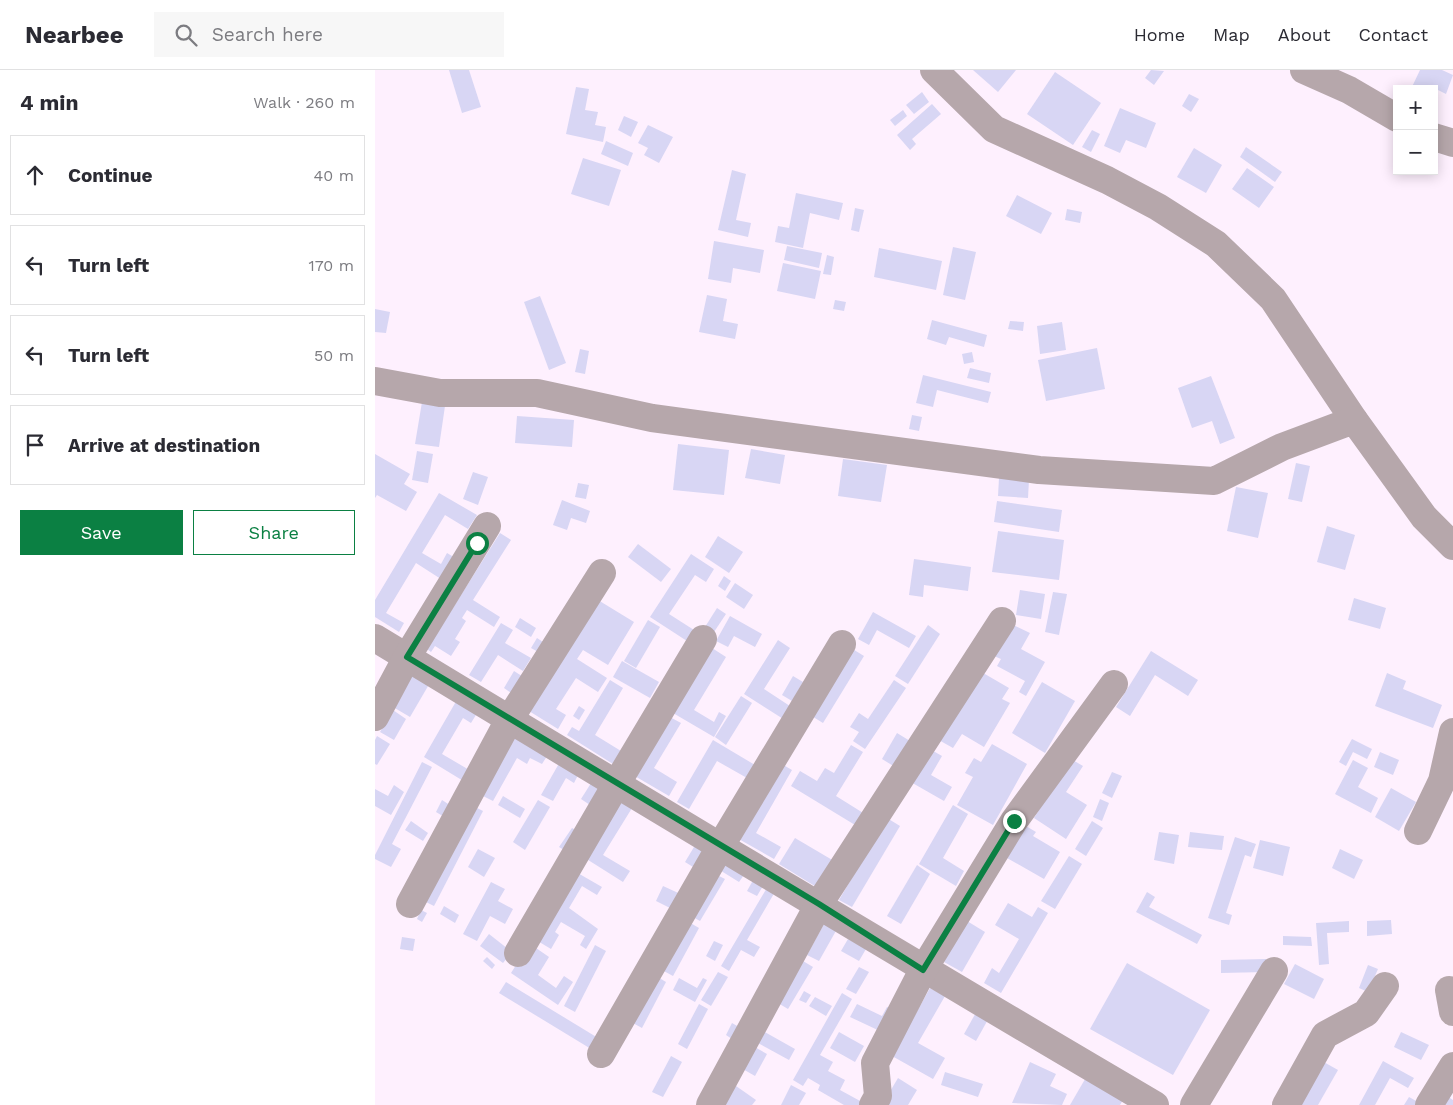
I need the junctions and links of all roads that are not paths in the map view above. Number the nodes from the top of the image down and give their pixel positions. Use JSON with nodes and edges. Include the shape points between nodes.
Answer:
{"nodes":[{"id":1,"x":934,"y":70,"type":"edge"},
{"id":2,"x":1304,"y":70,"type":"edge"},
{"id":3,"x":1393,"y":116,"type":"edge"},
{"id":4,"x":1438,"y":138,"type":"edge"},
{"id":5,"x":1453,"y":143,"type":"edge"},
{"id":6,"x":375,"y":381,"type":"edge"},
{"id":7,"x":1354,"y":420,"type":"junction"},
{"id":8,"x":487,"y":526,"type":"dead end"},
{"id":9,"x":1453,"y":546,"type":"edge"},
{"id":10,"x":602,"y":573,"type":"dead end"},
{"id":11,"x":1002,"y":622,"type":"dead end"},
{"id":12,"x":375,"y":638,"type":"edge"},
{"id":13,"x":703,"y":640,"type":"dead end"},
{"id":14,"x":842,"y":644,"type":"dead end"},
{"id":15,"x":407,"y":657,"type":"junction"},
{"id":16,"x":1114,"y":684,"type":"dead end"},
{"id":17,"x":375,"y":718,"type":"edge"},
{"id":18,"x":509,"y":720,"type":"junction"},
{"id":19,"x":1453,"y":732,"type":"edge"},
{"id":20,"x":617,"y":783,"type":"junction"},
{"id":21,"x":1418,"y":831,"type":"dead end"},
{"id":22,"x":720,"y":847,"type":"junction"},
{"id":23,"x":410,"y":904,"type":"dead end"},
{"id":24,"x":819,"y":904,"type":"junction"},
{"id":25,"x":518,"y":953,"type":"dead end"},
{"id":26,"x":923,"y":970,"type":"junction"},
{"id":27,"x":1274,"y":971,"type":"dead end"},
{"id":28,"x":1385,"y":986,"type":"dead end"},
{"id":29,"x":601,"y":1054,"type":"dead end"},
{"id":30,"x":1450,"y":1079,"type":"edge"},
{"id":31,"x":710,"y":1105,"type":"edge"},
{"id":32,"x":873,"y":1105,"type":"edge"},
{"id":33,"x":1155,"y":1105,"type":"edge"},
{"id":34,"x":1194,"y":1105,"type":"edge"},
{"id":35,"x":1286,"y":1105,"type":"edge"},
{"id":36,"x":1429,"y":1105,"type":"edge"}],
"edges":[{"from":1,"to":7,"type":"street","via":[[994,128],[1158,207],[1216,244],[1273,299]]},
{"from":2,"to":3,"type":"street","via":[[1349,90]]},
{"from":4,"to":5,"type":"street"},
{"from":6,"to":7,"type":"street","via":[[439,393],[537,393],[652,418],[1039,470],[1214,481],[1282,446]]},
{"from":7,"to":9,"type":"street","via":[[1423,517]]},
{"from":8,"to":15,"type":"street"},
{"from":10,"to":18,"type":"street"},
{"from":11,"to":24,"type":"street"},
{"from":12,"to":15,"type":"street"},
{"from":13,"to":20,"type":"street"},
{"from":14,"to":22,"type":"street"},
{"from":15,"to":17,"type":"street"},
{"from":15,"to":18,"type":"street"},
{"from":16,"to":26,"type":"street","via":[[1014,821]]},
{"from":18,"to":20,"type":"street"},
{"from":18,"to":23,"type":"street"},
{"from":19,"to":21,"type":"street","via":[[1442,780]]},
{"from":20,"to":22,"type":"street"},
{"from":20,"to":25,"type":"street"},
{"from":22,"to":24,"type":"street"},
{"from":22,"to":29,"type":"street"},
{"from":24,"to":26,"type":"street"},
{"from":24,"to":31,"type":"street"},
{"from":26,"to":32,"type":"street","via":[[875,1063],[878,1096]]},
{"from":26,"to":33,"type":"street"},
{"from":27,"to":34,"type":"street"},
{"from":28,"to":35,"type":"street","via":[[1366,1013],[1325,1035]]},
{"from":30,"to":36,"type":"street"}]}
